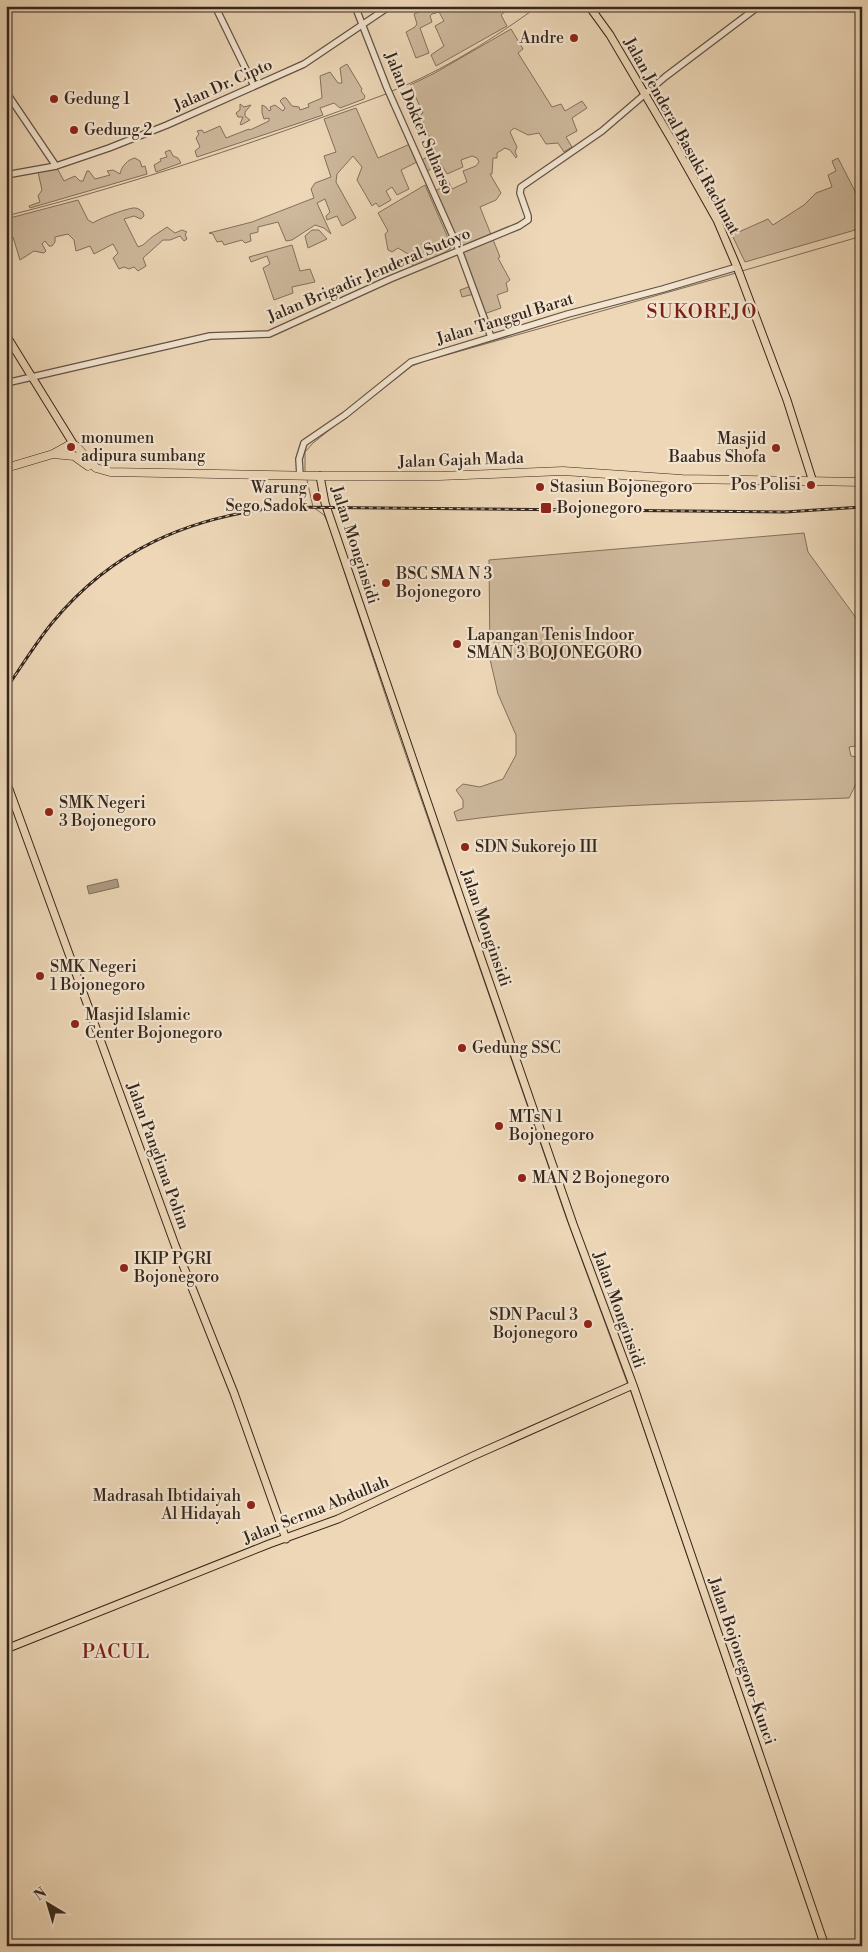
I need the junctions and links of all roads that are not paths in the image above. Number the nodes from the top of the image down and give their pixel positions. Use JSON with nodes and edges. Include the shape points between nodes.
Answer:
{"nodes":[{"id":1,"x":215,"y":6,"type":"edge"},
{"id":2,"x":355,"y":6,"type":"edge"},
{"id":3,"x":390,"y":6,"type":"edge"},
{"id":4,"x":589,"y":6,"type":"edge"},
{"id":5,"x":759,"y":6,"type":"edge"},
{"id":6,"x":363,"y":26,"type":"junction"},
{"id":7,"x":254,"y":86,"type":"junction"},
{"id":8,"x":6,"y":92,"type":"edge"},
{"id":9,"x":644,"y":94,"type":"junction"},
{"id":10,"x":56,"y":166,"type":"junction"},
{"id":11,"x":6,"y":175,"type":"edge"},
{"id":12,"x":458,"y":250,"type":"junction"},
{"id":13,"x":737,"y":267,"type":"junction"},
{"id":14,"x":6,"y":335,"type":"edge"},
{"id":15,"x":491,"y":337,"type":"junction"},
{"id":16,"x":32,"y":377,"type":"junction"},
{"id":17,"x":6,"y":384,"type":"edge"},
{"id":18,"x":73,"y":446,"type":"junction"},
{"id":19,"x":53,"y":454,"type":"junction"},
{"id":20,"x":70,"y":455,"type":"junction"},
{"id":21,"x":6,"y":468,"type":"edge"},
{"id":22,"x":110,"y":472,"type":"junction"},
{"id":23,"x":304,"y":476,"type":"junction"},
{"id":24,"x":320,"y":476,"type":"junction"},
{"id":25,"x":813,"y":482,"type":"junction"},
{"id":26,"x":862,"y":482,"type":"edge"},
{"id":27,"x":6,"y":780,"type":"edge"},
{"id":28,"x":629,"y":1387,"type":"junction"},
{"id":29,"x":286,"y":1539,"type":"junction"},
{"id":30,"x":6,"y":1648,"type":"edge"},
{"id":31,"x":825,"y":1946,"type":"edge"}],
"edges":[{"from":1,"to":7,"type":"street"},
{"from":2,"to":6,"type":"street","name":"Jalan Dokter Suharso"},
{"from":3,"to":6,"type":"street","name":"Jalan Dr. Cipto"},
{"from":4,"to":9,"type":"main road","name":"Jalan Jenderal Basuki Rachmat"},
{"from":5,"to":9,"type":"street"},
{"from":6,"to":7,"type":"street","name":"Jalan Dr. Cipto","via":[[304,64]]},
{"from":6,"to":12,"type":"street","name":"Jalan Dokter Suharso"},
{"from":7,"to":10,"type":"street","name":"Jalan Dr. Cipto","via":[[167,125]]},
{"from":8,"to":10,"type":"street"},
{"from":9,"to":12,"type":"street","name":"Jalan Brigadir Jenderal Sutoyo","via":[[602,131],[521,187],[528,216],[525,223]]},
{"from":9,"to":13,"type":"main road","name":"Jalan Jenderal Basuki Rachmat","via":[[717,220]]},
{"from":10,"to":11,"type":"street","name":"Jalan Dr. Cipto"},
{"from":12,"to":15,"type":"street","name":"Jalan Dokter Suharso"},
{"from":12,"to":16,"type":"street","name":"Jalan Brigadir Jenderal Sutoyo","via":[[269,334],[210,336]]},
{"from":13,"to":15,"type":"street","name":"Jalan Tanggul Barat"},
{"from":13,"to":25,"type":"main road","name":"Jalan Jenderal Basuki Rachmat","via":[[787,400]]},
{"from":14,"to":16,"type":"main road"},
{"from":15,"to":23,"type":"street","name":"Jalan Tanggul Barat","via":[[406,365],[304,443],[299,459]]},
{"from":16,"to":17,"type":"street","name":"Jalan Brigadir Jenderal Sutoyo"},
{"from":16,"to":18,"type":"main road"},
{"from":18,"to":19,"type":"highway"},
{"from":18,"to":20,"type":"highway","via":[[66,450]]},
{"from":18,"to":22,"type":"highway","name":"Jalan Gajah Mada","via":[[96,468]]},
{"from":19,"to":20,"type":"highway"},
{"from":19,"to":21,"type":"highway"},
{"from":20,"to":22,"type":"highway","name":"Jalan Gajah Mada","via":[[93,470]]},
{"from":22,"to":23,"type":"highway","name":"Jalan Gajah Mada"},
{"from":23,"to":24,"type":"highway","name":"Jalan Gajah Mada"},
{"from":24,"to":25,"type":"highway","name":"Jalan Gajah Mada","via":[[563,471],[682,479]]},
{"from":24,"to":28,"type":"main road","name":"Jalan Monginsidi","via":[[326,507]]},
{"from":25,"to":26,"type":"highway","name":"Jalan Gajah Mada"},
{"from":27,"to":29,"type":"main road","name":"Jalan Panglima Polim","via":[[174,1243],[228,1376]]},
{"from":28,"to":29,"type":"main road","name":"Jalan Serma Abdullah","via":[[348,1515]]},
{"from":28,"to":31,"type":"main road","name":"Jalan Bojonegoro-Kunci"},
{"from":29,"to":30,"type":"main road","name":"Jalan Serma Abdullah"}]}
